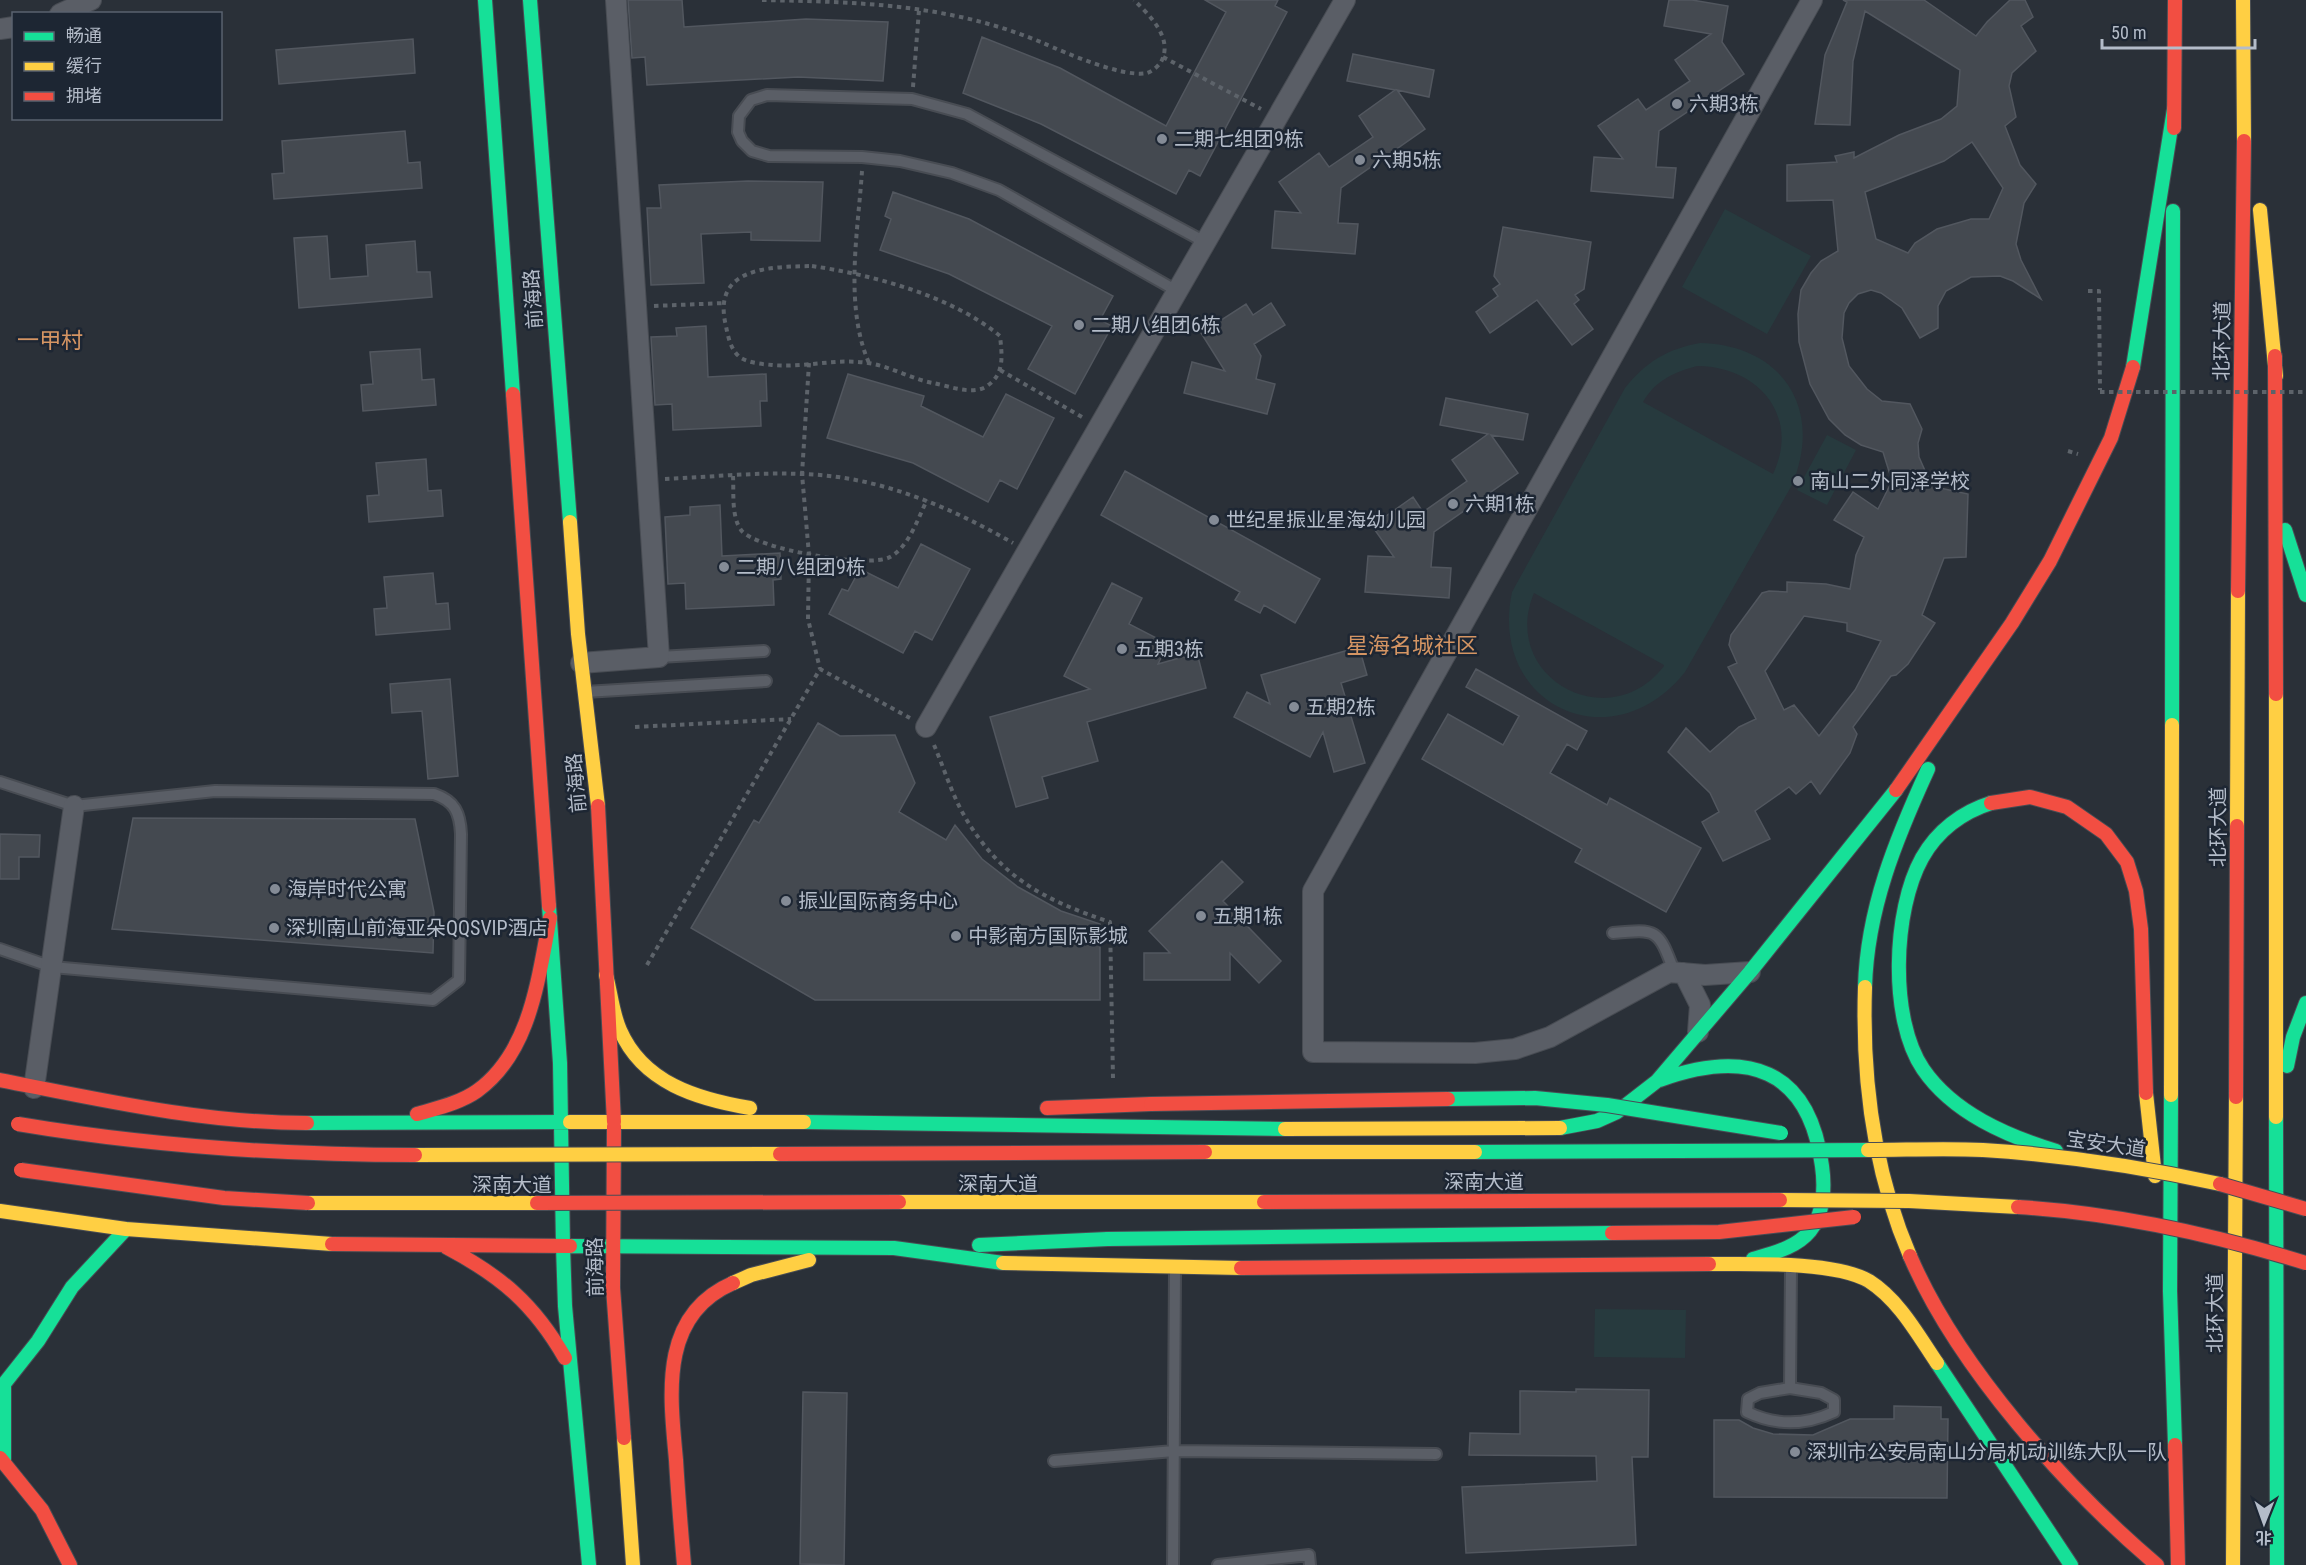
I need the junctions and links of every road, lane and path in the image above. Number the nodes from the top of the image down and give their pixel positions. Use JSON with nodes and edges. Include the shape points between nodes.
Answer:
{"nodes":[{"id":1,"x":91,"y":0,"type":"edge"},
{"id":2,"x":485,"y":0,"type":"edge"},
{"id":3,"x":530,"y":0,"type":"edge"},
{"id":4,"x":616,"y":0,"type":"edge"},
{"id":5,"x":762,"y":0,"type":"edge"},
{"id":6,"x":1134,"y":0,"type":"edge"},
{"id":7,"x":1345,"y":0,"type":"edge"},
{"id":8,"x":1812,"y":0,"type":"edge"},
{"id":9,"x":2175,"y":0,"type":"edge"},
{"id":10,"x":2243,"y":0,"type":"edge"},
{"id":11,"x":919,"y":10,"type":"junction"},
{"id":12,"x":64,"y":12,"type":"edge"},
{"id":13,"x":1163,"y":57,"type":"junction"},
{"id":14,"x":2246,"y":89,"type":"junction"},
{"id":15,"x":912,"y":99,"type":"junction"},
{"id":16,"x":2174,"y":109,"type":"junction"},
{"id":17,"x":1278,"y":118,"type":"junction"},
{"id":18,"x":862,"y":157,"type":"junction"},
{"id":19,"x":1205,"y":242,"type":"junction"},
{"id":20,"x":856,"y":273,"type":"junction"},
{"id":21,"x":1177,"y":291,"type":"junction"},
{"id":22,"x":2088,"y":291,"type":"dead end"},
{"id":23,"x":725,"y":303,"type":"junction"},
{"id":24,"x":636,"y":306,"type":"junction"},
{"id":25,"x":2275,"y":356,"type":"junction"},
{"id":26,"x":809,"y":363,"type":"junction"},
{"id":27,"x":869,"y":363,"type":"junction"},
{"id":28,"x":1000,"y":370,"type":"junction"},
{"id":29,"x":2306,"y":392,"type":"edge"},
{"id":30,"x":1098,"y":426,"type":"junction"},
{"id":31,"x":802,"y":474,"type":"junction"},
{"id":32,"x":733,"y":476,"type":"junction"},
{"id":33,"x":647,"y":480,"type":"junction"},
{"id":34,"x":927,"y":500,"type":"junction"},
{"id":35,"x":1027,"y":550,"type":"junction"},
{"id":36,"x":809,"y":555,"type":"junction"},
{"id":37,"x":2306,"y":595,"type":"edge"},
{"id":38,"x":764,"y":651,"type":"dead end"},
{"id":39,"x":659,"y":657,"type":"junction"},
{"id":40,"x":581,"y":663,"type":"junction"},
{"id":41,"x":820,"y":669,"type":"junction"},
{"id":42,"x":766,"y":681,"type":"dead end"},
{"id":43,"x":585,"y":692,"type":"junction"},
{"id":44,"x":1958,"y":705,"type":"junction"},
{"id":45,"x":792,"y":719,"type":"junction"},
{"id":46,"x":635,"y":727,"type":"dead end"},
{"id":47,"x":926,"y":727,"type":"junction"},
{"id":48,"x":0,"y":782,"type":"edge"},
{"id":49,"x":74,"y":806,"type":"junction"},
{"id":50,"x":550,"y":918,"type":"junction"},
{"id":51,"x":1613,"y":933,"type":"dead end"},
{"id":52,"x":0,"y":948,"type":"edge"},
{"id":53,"x":647,"y":965,"type":"dead end"},
{"id":54,"x":52,"y":967,"type":"junction"},
{"id":55,"x":1679,"y":972,"type":"junction"},
{"id":56,"x":1750,"y":972,"type":"junction"},
{"id":57,"x":606,"y":975,"type":"junction"},
{"id":58,"x":2306,"y":1004,"type":"edge"},
{"id":59,"x":1698,"y":1033,"type":"junction"},
{"id":60,"x":1113,"y":1078,"type":"dead end"},
{"id":61,"x":0,"y":1080,"type":"edge"},
{"id":62,"x":1657,"y":1081,"type":"junction"},
{"id":63,"x":34,"y":1088,"type":"junction"},
{"id":64,"x":0,"y":1120,"type":"edge"},
{"id":65,"x":561,"y":1122,"type":"junction"},
{"id":66,"x":614,"y":1122,"type":"junction"},
{"id":67,"x":858,"y":1122,"type":"junction"},
{"id":68,"x":338,"y":1124,"type":"junction"},
{"id":69,"x":2275,"y":1125,"type":"junction"},
{"id":70,"x":1895,"y":1149,"type":"junction"},
{"id":71,"x":2086,"y":1159,"type":"junction"},
{"id":72,"x":15,"y":1169,"type":"dead end"},
{"id":73,"x":1999,"y":1204,"type":"junction"},
{"id":74,"x":2306,"y":1208,"type":"edge"},
{"id":75,"x":0,"y":1211,"type":"edge"},
{"id":76,"x":126,"y":1229,"type":"junction"},
{"id":77,"x":1811,"y":1229,"type":"junction"},
{"id":78,"x":446,"y":1246,"type":"junction"},
{"id":79,"x":563,"y":1246,"type":"junction"},
{"id":80,"x":614,"y":1247,"type":"junction"},
{"id":81,"x":878,"y":1248,"type":"junction"},
{"id":82,"x":894,"y":1248,"type":"junction"},
{"id":83,"x":2306,"y":1263,"type":"edge"},
{"id":84,"x":1734,"y":1264,"type":"junction"},
{"id":85,"x":1791,"y":1266,"type":"junction"},
{"id":86,"x":1175,"y":1268,"type":"junction"},
{"id":87,"x":2170,"y":1291,"type":"junction"},
{"id":88,"x":570,"y":1368,"type":"junction"},
{"id":89,"x":1790,"y":1388,"type":"junction"},
{"id":90,"x":1174,"y":1450,"type":"junction"},
{"id":91,"x":1436,"y":1454,"type":"dead end"},
{"id":92,"x":1054,"y":1461,"type":"dead end"},
{"id":93,"x":1,"y":1462,"type":"edge"},
{"id":94,"x":2277,"y":1462,"type":"junction"},
{"id":95,"x":2290,"y":1531,"type":"dead end"},
{"id":96,"x":70,"y":1565,"type":"edge"},
{"id":97,"x":589,"y":1565,"type":"edge"},
{"id":98,"x":633,"y":1565,"type":"edge"},
{"id":99,"x":684,"y":1565,"type":"edge"},
{"id":100,"x":1173,"y":1565,"type":"edge"},
{"id":101,"x":1218,"y":1565,"type":"edge"},
{"id":102,"x":1310,"y":1565,"type":"edge"},
{"id":103,"x":2071,"y":1565,"type":"edge"},
{"id":104,"x":2157,"y":1565,"type":"edge"},
{"id":105,"x":2178,"y":1565,"type":"edge"},
{"id":106,"x":2233,"y":1565,"type":"edge"},
{"id":107,"x":2277,"y":1565,"type":"edge"}],
"edges":[{"from":1,"to":12,"type":"street"},
{"from":2,"to":50,"type":"main road","name":"前海路"},
{"from":3,"to":40,"type":"main road","name":"前海路"},
{"from":4,"to":24,"type":"street"},
{"from":5,"to":11,"type":"path","via":[[874,3]]},
{"from":6,"to":13,"type":"path","via":[[1161,31]]},
{"from":7,"to":17,"type":"street"},
{"from":8,"to":55,"type":"street","via":[[1313,891],[1313,1052],[1475,1053],[1515,1049],[1550,1036],[1663,975]]},
{"from":9,"to":16,"type":"main road"},
{"from":10,"to":14,"type":"main road"},
{"from":11,"to":13,"type":"path","via":[[1006,27],[1113,69],[1147,73]]},
{"from":11,"to":15,"type":"path"},
{"from":13,"to":17,"type":"path"},
{"from":14,"to":25,"type":"main road"},
{"from":14,"to":106,"type":"main road","name":"北环大道","via":[[2239,448]]},
{"from":15,"to":18,"type":"lane","via":[[767,95],[751,100],[739,116],[742,141],[760,155]]},
{"from":15,"to":19,"type":"lane","via":[[967,114]]},
{"from":16,"to":44,"type":"main road","via":[[2140,336],[2131,381],[2114,429],[2050,561]]},
{"from":16,"to":87,"type":"main road"},
{"from":17,"to":19,"type":"street"},
{"from":18,"to":20,"type":"path"},
{"from":18,"to":21,"type":"lane","via":[[900,160],[999,190]]},
{"from":19,"to":21,"type":"street"},
{"from":20,"to":23,"type":"path","via":[[812,266],[769,267],[743,274],[728,289]]},
{"from":20,"to":27,"type":"path","via":[[854,309],[859,340]]},
{"from":20,"to":28,"type":"path","via":[[981,320],[1000,336]]},
{"from":21,"to":30,"type":"street"},
{"from":22,"to":29,"type":"path","bridge":true,"via":[[2099,291],[2100,392]]},
{"from":23,"to":24,"type":"path"},
{"from":23,"to":26,"type":"path","via":[[723,317],[729,342],[740,357],[783,366]]},
{"from":24,"to":33,"type":"street"},
{"from":25,"to":37,"type":"main road","via":[[2283,515],[2287,541]]},
{"from":25,"to":69,"type":"main road"},
{"from":26,"to":27,"type":"path"},
{"from":26,"to":31,"type":"path"},
{"from":27,"to":28,"type":"path","via":[[966,390],[986,387]]},
{"from":28,"to":30,"type":"path"},
{"from":30,"to":35,"type":"street"},
{"from":31,"to":32,"type":"path"},
{"from":31,"to":34,"type":"path","via":[[866,482]]},
{"from":31,"to":36,"type":"path"},
{"from":32,"to":33,"type":"path"},
{"from":32,"to":36,"type":"path","via":[[735,511],[741,530],[756,540]]},
{"from":33,"to":39,"type":"street"},
{"from":34,"to":35,"type":"path"},
{"from":34,"to":36,"type":"path","via":[[909,538],[891,557],[870,563]]},
{"from":35,"to":47,"type":"street"},
{"from":36,"to":41,"type":"path","via":[[808,619]]},
{"from":38,"to":39,"type":"lane"},
{"from":39,"to":40,"type":"street"},
{"from":40,"to":43,"type":"main road","name":"前海路"},
{"from":41,"to":45,"type":"path"},
{"from":41,"to":47,"type":"path"},
{"from":42,"to":43,"type":"lane"},
{"from":43,"to":57,"type":"main road","name":"前海路","via":[[597,783]]},
{"from":44,"to":56,"type":"main road","via":[[1910,773]]},
{"from":44,"to":104,"type":"main road","via":[[1905,819],[1884,876],[1869,937],[1863,989],[1867,1065],[1888,1191],[1922,1282],[1967,1354],[2017,1422],[2091,1506]]},
{"from":45,"to":46,"type":"path"},
{"from":45,"to":53,"type":"path"},
{"from":47,"to":60,"type":"path","via":[[964,816],[994,857],[1022,883],[1048,899],[1110,922]]},
{"from":48,"to":49,"type":"lane"},
{"from":49,"to":54,"type":"street"},
{"from":49,"to":54,"type":"lane","via":[[215,791],[411,792],[445,798],[453,803],[460,823],[459,980],[433,1000]]},
{"from":50,"to":65,"type":"main road","name":"前海路"},
{"from":50,"to":68,"type":"main road","via":[[522,1032],[494,1078],[454,1103],[411,1117]]},
{"from":51,"to":55,"type":"lane","via":[[1647,930],[1663,940]]},
{"from":52,"to":54,"type":"lane"},
{"from":54,"to":63,"type":"street"},
{"from":55,"to":56,"type":"street"},
{"from":55,"to":59,"type":"street","via":[[1700,1005]]},
{"from":56,"to":59,"type":"main road"},
{"from":57,"to":66,"type":"main road","name":"前海路"},
{"from":57,"to":67,"type":"main road","via":[[620,1029],[633,1055],[676,1089],[738,1106]]},
{"from":58,"to":69,"type":"main road","via":[[2293,1037]]},
{"from":59,"to":62,"type":"main road"},
{"from":61,"to":63,"type":"main road"},
{"from":62,"to":67,"type":"main road","via":[[1617,1112],[1597,1121],[1547,1129],[1124,1129]]},
{"from":62,"to":77,"type":"main road","via":[[1694,1066],[1736,1064],[1758,1068],[1791,1088],[1812,1118],[1821,1152],[1822,1205]]},
{"from":63,"to":68,"type":"main road","via":[[163,1112],[265,1123]]},
{"from":64,"to":70,"type":"main road","name":"深南大道","bridge":true,"via":[[158,1145],[348,1155]]},
{"from":65,"to":66,"type":"main road"},
{"from":65,"to":68,"type":"main road"},
{"from":65,"to":79,"type":"main road","name":"前海路"},
{"from":66,"to":67,"type":"main road"},
{"from":66,"to":80,"type":"main road","name":"前海路"},
{"from":67,"to":70,"type":"main road","bridge":true,"via":[[1151,1104],[1535,1098],[1607,1105]]},
{"from":69,"to":94,"type":"main road"},
{"from":70,"to":71,"type":"main road","name":"宝安大道","bridge":true,"via":[[1982,1150]]},
{"from":71,"to":74,"type":"main road","name":"宝安大道","bridge":true,"via":[[2159,1171]]},
{"from":71,"to":87,"type":"main road","bridge":true,"via":[[2035,1146],[1971,1113],[1925,1071],[1904,1027],[1900,1002],[1902,940],[1920,861],[1956,819],[1982,805],[2008,798],[2034,797],[2083,814],[2119,849],[2131,872],[2139,927],[2146,1107]]},
{"from":72,"to":73,"type":"main road","name":"深南大道","bridge":true,"via":[[224,1198],[318,1204],[1850,1200]]},
{"from":73,"to":82,"type":"main road","bridge":true,"via":[[1719,1232],[1108,1239]]},
{"from":73,"to":83,"type":"main road","bridge":true,"via":[[2105,1214],[2188,1229]]},
{"from":75,"to":76,"type":"main road"},
{"from":76,"to":78,"type":"main road","via":[[317,1244]]},
{"from":76,"to":93,"type":"main road","via":[[72,1287],[38,1341],[4,1384]]},
{"from":77,"to":84,"type":"main road","via":[[1791,1246]]},
{"from":77,"to":85,"type":"lane"},
{"from":78,"to":79,"type":"main road"},
{"from":78,"to":88,"type":"main road","via":[[531,1304]]},
{"from":79,"to":80,"type":"main road"},
{"from":79,"to":88,"type":"main road","name":"前海路"},
{"from":80,"to":81,"type":"main road"},
{"from":80,"to":98,"type":"main road","name":"前海路"},
{"from":81,"to":82,"type":"main road"},
{"from":81,"to":99,"type":"main road","via":[[791,1264],[731,1281],[713,1293],[692,1317],[675,1348],[670,1376]]},
{"from":82,"to":86,"type":"main road","via":[[1020,1265]]},
{"from":84,"to":85,"type":"main road"},
{"from":84,"to":86,"type":"main road"},
{"from":85,"to":89,"type":"lane"},
{"from":85,"to":103,"type":"main road","via":[[1851,1274],[1869,1281],[1893,1301],[1916,1329]]},
{"from":86,"to":90,"type":"lane"},
{"from":87,"to":105,"type":"main road"},
{"from":88,"to":97,"type":"main road","name":"前海路"},
{"from":89,"to":89,"type":"lane","via":[[1748,1399],[1748,1412],[1790,1424],[1834,1412],[1834,1400],[1821,1393]]},
{"from":90,"to":91,"type":"lane"},
{"from":90,"to":92,"type":"lane"},
{"from":90,"to":100,"type":"lane"},
{"from":93,"to":96,"type":"main road","via":[[42,1510]]},
{"from":94,"to":95,"type":"main road"},
{"from":94,"to":107,"type":"main road"},
{"from":101,"to":102,"type":"lane","via":[[1310,1556]]}]}
